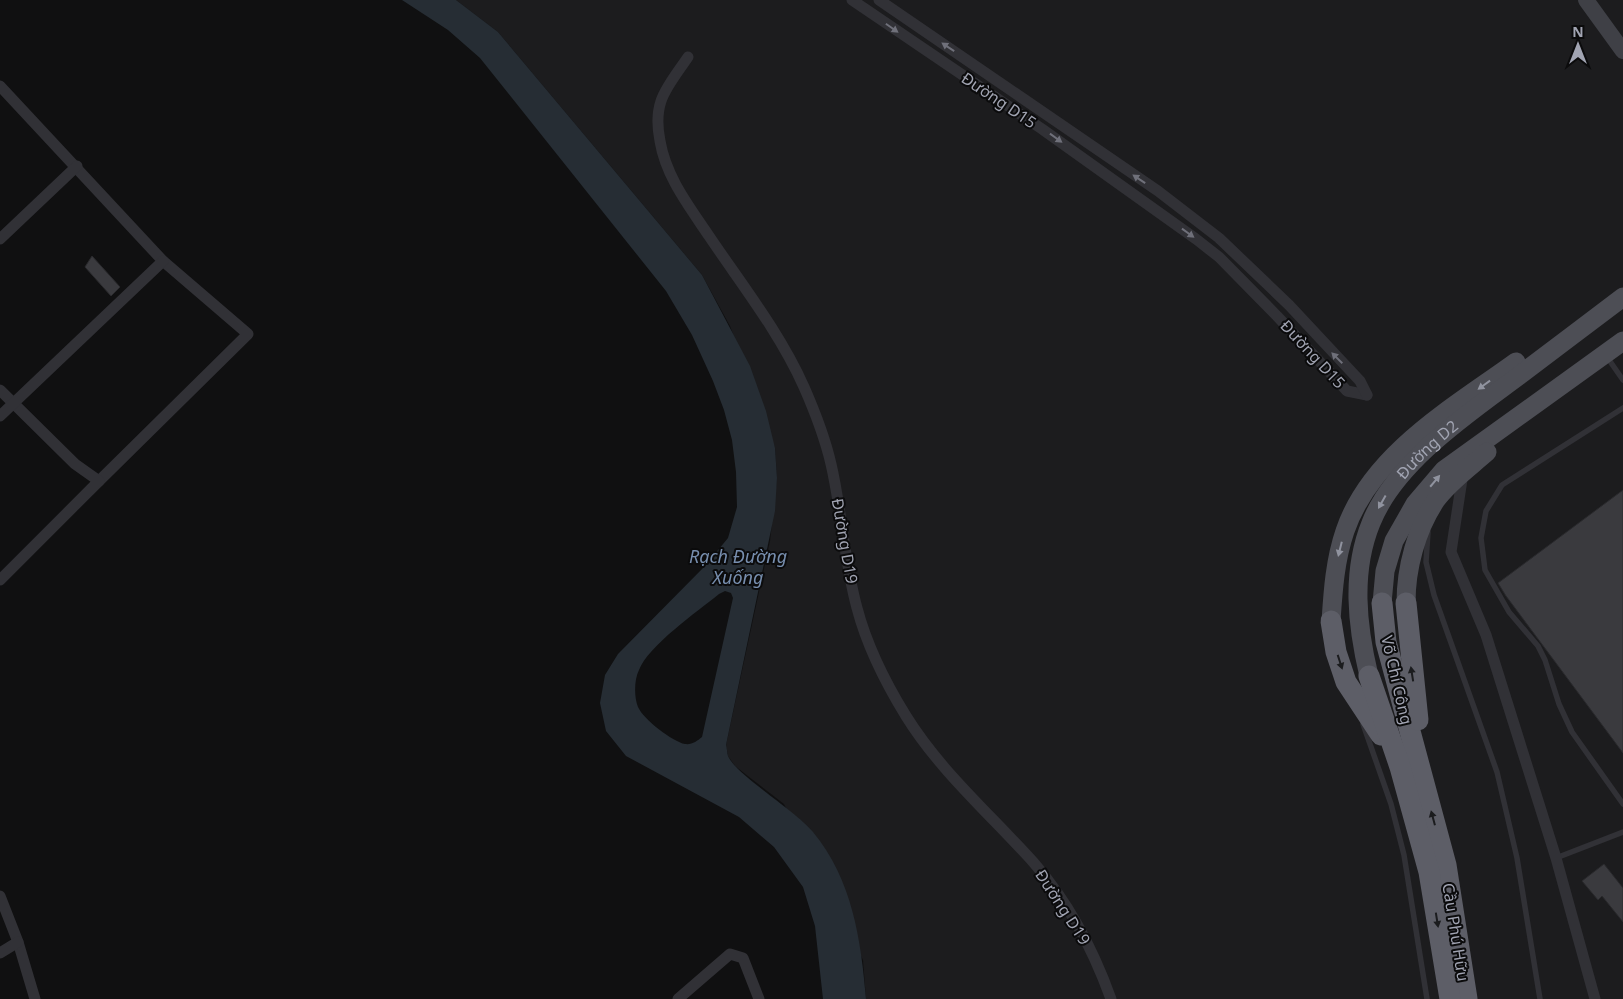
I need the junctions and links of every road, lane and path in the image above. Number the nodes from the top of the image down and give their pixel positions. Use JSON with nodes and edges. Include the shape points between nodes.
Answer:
{"nodes":[{"id":1,"x":852,"y":0,"type":"edge"},
{"id":2,"x":879,"y":0,"type":"edge"},
{"id":3,"x":1586,"y":0,"type":"edge"},
{"id":4,"x":1623,"y":51,"type":"edge"},
{"id":5,"x":688,"y":57,"type":"dead end"},
{"id":6,"x":0,"y":86,"type":"edge"},
{"id":7,"x":77,"y":166,"type":"junction"},
{"id":8,"x":0,"y":239,"type":"edge"},
{"id":9,"x":163,"y":261,"type":"junction"},
{"id":10,"x":1623,"y":284,"type":"edge"},
{"id":11,"x":1623,"y":297,"type":"edge"},
{"id":12,"x":1623,"y":341,"type":"edge"},
{"id":13,"x":1612,"y":355,"type":"edge"},
{"id":14,"x":1623,"y":380,"type":"edge"},
{"id":15,"x":0,"y":390,"type":"edge"},
{"id":16,"x":14,"y":404,"type":"junction"},
{"id":17,"x":1623,"y":408,"type":"edge"},
{"id":18,"x":0,"y":416,"type":"edge"},
{"id":19,"x":1463,"y":473,"type":"junction"},
{"id":20,"x":99,"y":481,"type":"junction"},
{"id":21,"x":1437,"y":499,"type":"junction"},
{"id":22,"x":0,"y":580,"type":"edge"},
{"id":23,"x":1382,"y":603,"type":"joint"},
{"id":24,"x":1406,"y":603,"type":"joint"},
{"id":25,"x":1331,"y":621,"type":"joint"},
{"id":26,"x":1369,"y":676,"type":"joint"},
{"id":27,"x":1358,"y":700,"type":"junction"},
{"id":28,"x":1408,"y":762,"type":"junction"},
{"id":29,"x":1623,"y":804,"type":"edge"},
{"id":30,"x":1623,"y":832,"type":"edge"},
{"id":31,"x":1556,"y":858,"type":"junction"},
{"id":32,"x":1437,"y":869,"type":"junction"},
{"id":33,"x":0,"y":896,"type":"edge"},
{"id":34,"x":18,"y":942,"type":"junction"},
{"id":35,"x":0,"y":953,"type":"edge"},
{"id":36,"x":35,"y":999,"type":"edge"},
{"id":37,"x":678,"y":999,"type":"edge"},
{"id":38,"x":759,"y":999,"type":"edge"},
{"id":39,"x":1111,"y":999,"type":"edge"},
{"id":40,"x":1427,"y":999,"type":"edge"},
{"id":41,"x":1450,"y":999,"type":"edge"},
{"id":42,"x":1467,"y":999,"type":"edge"},
{"id":43,"x":1540,"y":999,"type":"edge"},
{"id":44,"x":1595,"y":999,"type":"edge"}],
"edges":[{"from":1,"to":2,"type":"street","name":"Đường D15","one_way":true,"via":[[1196,239],[1219,257],[1346,391],[1367,395],[1360,381],[1289,305],[1219,238],[1158,192]]},
{"from":3,"to":4,"type":"street"},
{"from":5,"to":39,"type":"street","name":"Đường D19","via":[[660,98],[657,118],[667,168],[680,193],[768,323],[807,392],[831,464],[856,606],[882,675],[929,750],[1056,892],[1078,924]]},
{"from":6,"to":7,"type":"street"},
{"from":7,"to":8,"type":"street"},
{"from":7,"to":9,"type":"street"},
{"from":9,"to":16,"type":"street"},
{"from":9,"to":20,"type":"street","via":[[248,334]]},
{"from":10,"to":25,"type":"main road","name":"Đường D2","one_way":true,"via":[[1414,436],[1380,473],[1362,496],[1345,530],[1338,556]]},
{"from":11,"to":26,"type":"main road","name":"Đường D2","one_way":true,"via":[[1471,412],[1397,478],[1371,523],[1360,566],[1357,602]]},
{"from":12,"to":13,"type":"main road","name":"Đường D2"},
{"from":13,"to":14,"type":"lane"},
{"from":13,"to":19,"type":"main road","name":"Đường D2"},
{"from":23,"to":13,"type":"main road","name":"Đường D2","one_way":true,"via":[[1385,570],[1394,541],[1415,504],[1444,470]]},
{"from":15,"to":16,"type":"street"},
{"from":16,"to":18,"type":"street"},
{"from":16,"to":20,"type":"street","via":[[75,464]]},
{"from":17,"to":29,"type":"lane","via":[[1502,485],[1486,511],[1481,538],[1485,570],[1509,612],[1538,646],[1572,732]]},
{"from":19,"to":21,"type":"main road","name":"Đường D2"},
{"from":19,"to":31,"type":"street","via":[[1451,552],[1486,635]]},
{"from":20,"to":22,"type":"street"},
{"from":21,"to":24,"type":"main road","name":"Đường D2","via":[[1422,526],[1412,556]]},
{"from":21,"to":43,"type":"lane","via":[[1426,546],[1426,562],[1434,595],[1497,772],[1517,858]]},
{"from":23,"to":28,"type":"highway","name":"Võ Chí Công"},
{"from":28,"to":24,"type":"highway","name":"Võ Chí Công","one_way":true,"via":[[1418,718]]},
{"from":25,"to":27,"type":"highway","name":"Võ Chí Công","one_way":true,"via":[[1336,652],[1346,682]]},
{"from":26,"to":28,"type":"highway","name":"Võ Chí Công"},
{"from":27,"to":28,"type":"highway","name":"Võ Chí Công"},
{"from":27,"to":40,"type":"lane","via":[[1404,855]]},
{"from":28,"to":32,"type":"highway","name":"Võ Chí Công"},
{"from":30,"to":31,"type":"lane"},
{"from":31,"to":44,"type":"street"},
{"from":32,"to":41,"type":"highway","name":"Cầu Phú Hữu","one_way":true},
{"from":32,"to":42,"type":"highway","name":"Cầu Phú Hữu"},
{"from":33,"to":34,"type":"street"},
{"from":34,"to":35,"type":"street"},
{"from":34,"to":36,"type":"street"},
{"from":37,"to":38,"type":"street","via":[[730,954],[743,958]]}]}
